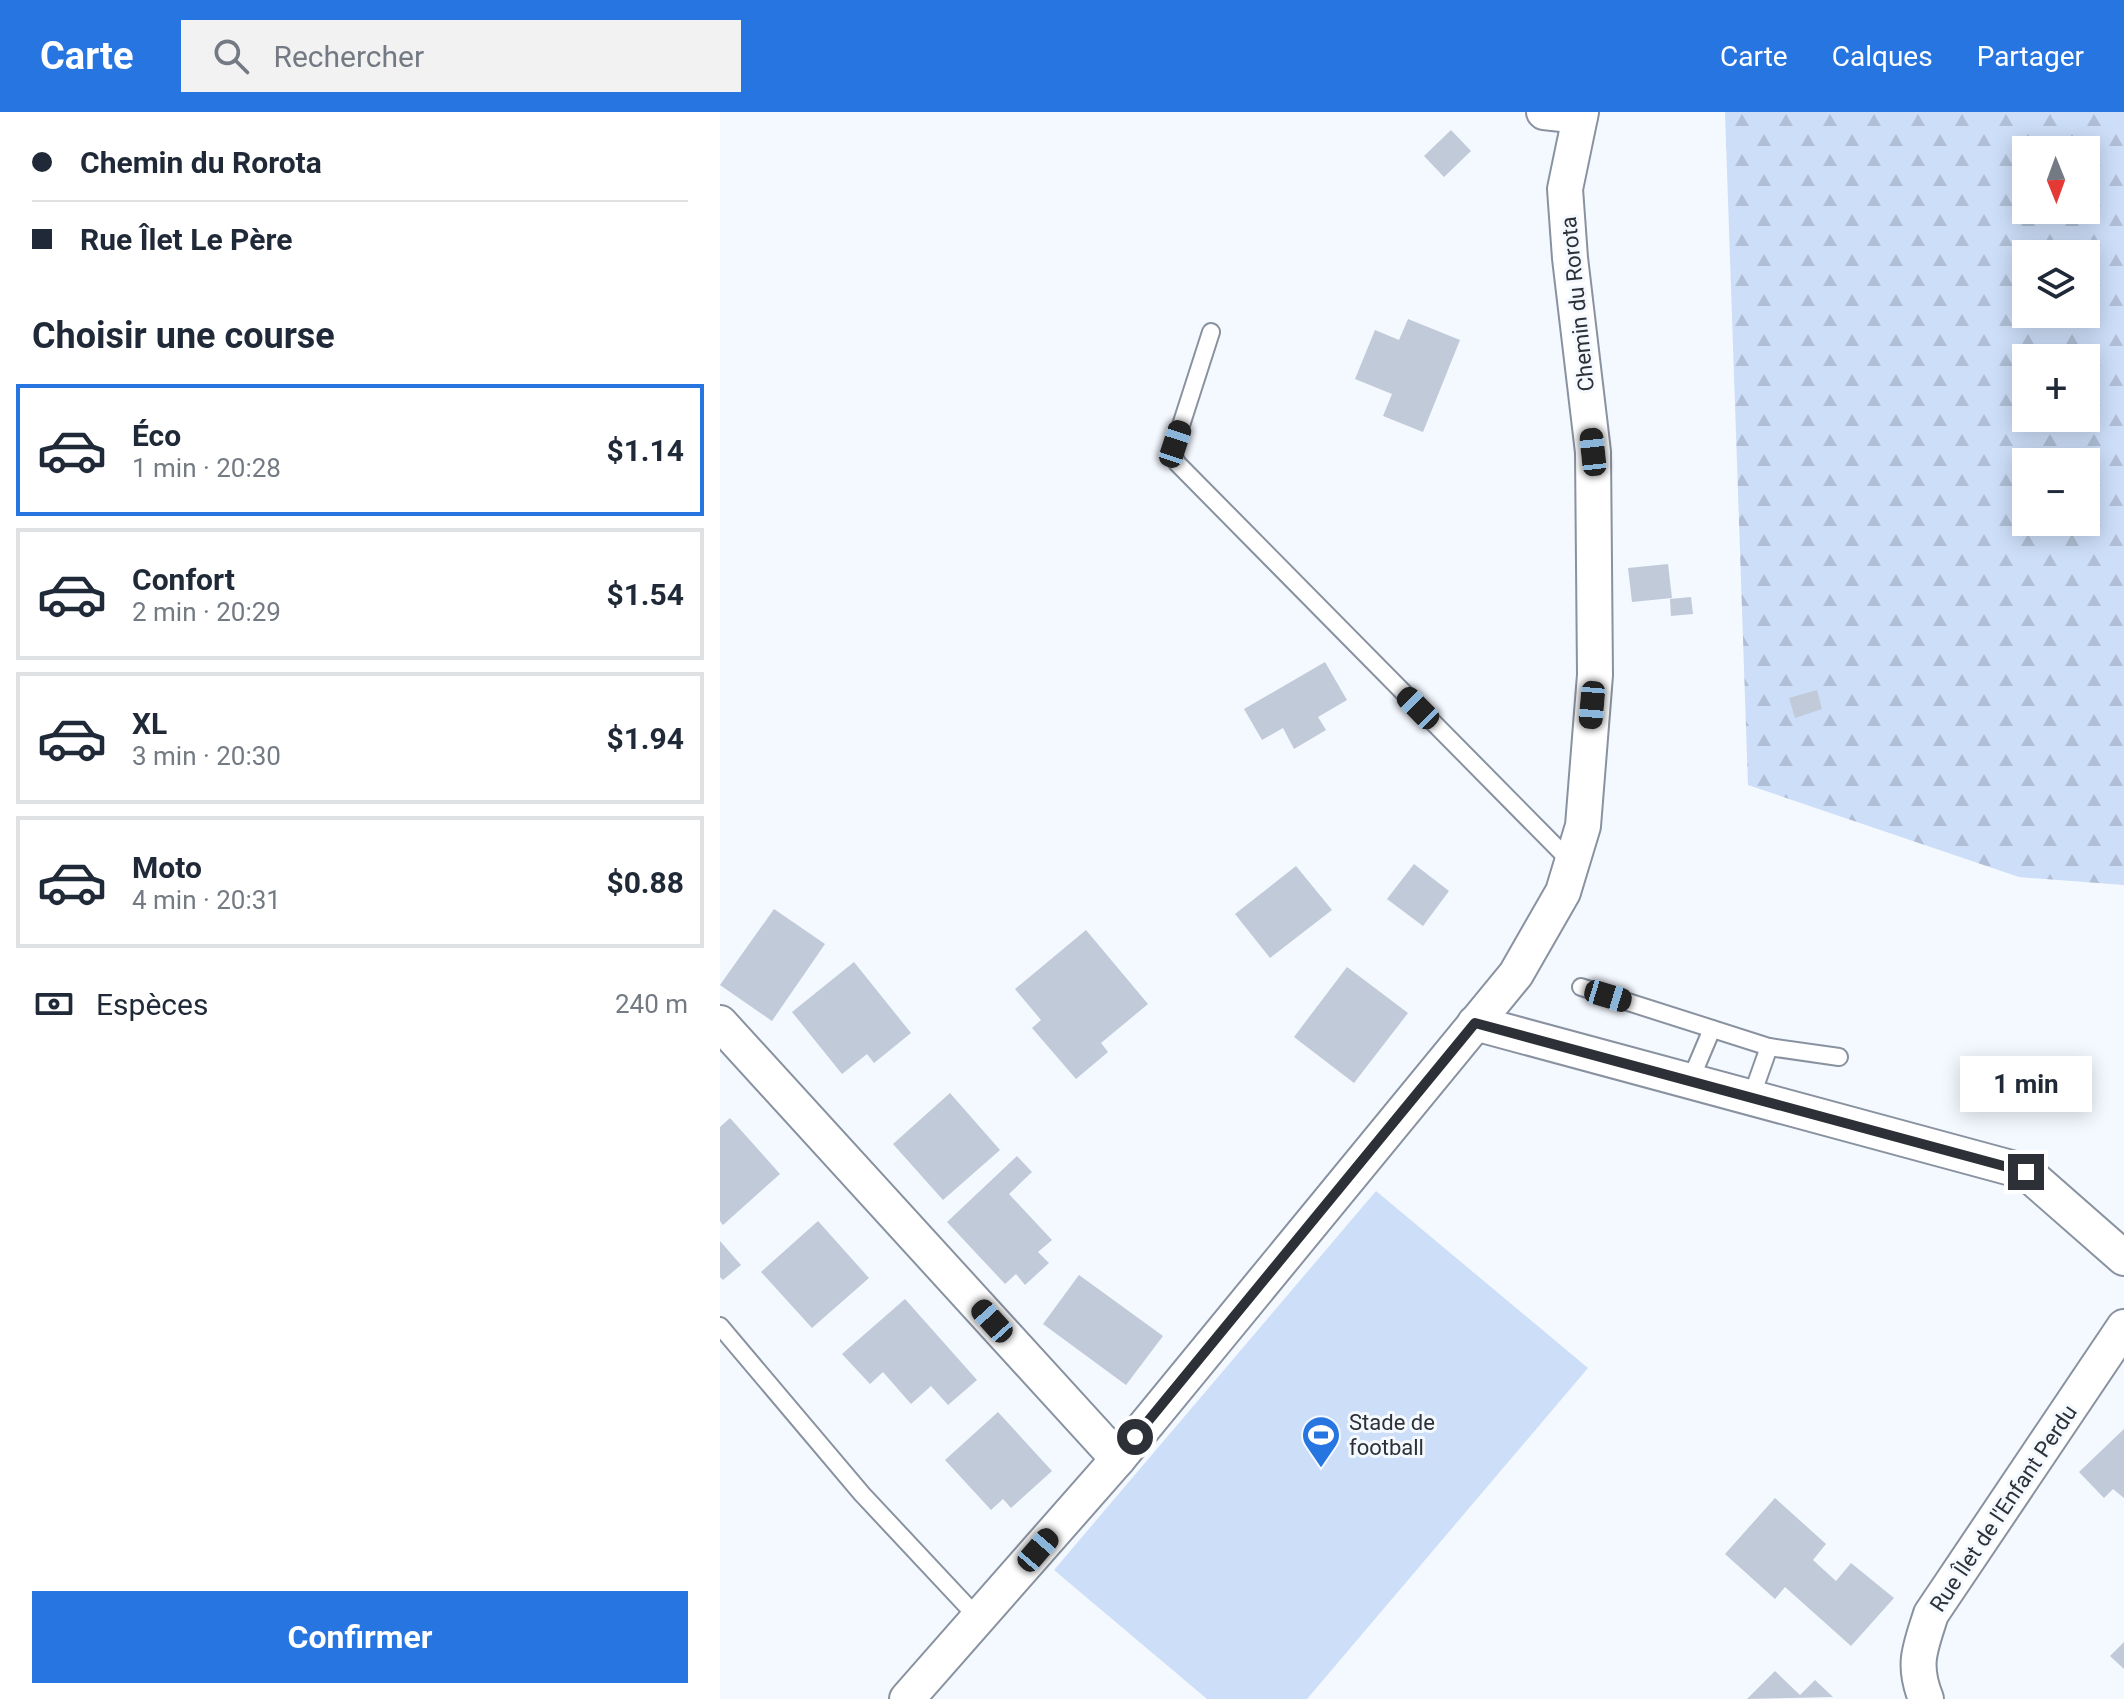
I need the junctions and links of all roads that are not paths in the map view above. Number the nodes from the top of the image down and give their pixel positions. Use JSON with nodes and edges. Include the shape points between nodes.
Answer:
{"nodes":[{"id":1,"x":1544,"y":112,"type":"edge"},
{"id":2,"x":1581,"y":114,"type":"edge"},
{"id":3,"x":1211,"y":332,"type":"dead end"},
{"id":4,"x":1572,"y":863,"type":"junction"},
{"id":5,"x":1581,"y":987,"type":"dead end"},
{"id":6,"x":720,"y":1023,"type":"edge"},
{"id":7,"x":1475,"y":1023,"type":"junction"},
{"id":8,"x":1712,"y":1029,"type":"junction"},
{"id":9,"x":1769,"y":1047,"type":"junction"},
{"id":10,"x":1839,"y":1057,"type":"dead end"},
{"id":11,"x":1690,"y":1081,"type":"junction"},
{"id":12,"x":1751,"y":1098,"type":"junction"},
{"id":13,"x":2124,"y":1258,"type":"edge"},
{"id":14,"x":720,"y":1326,"type":"edge"},
{"id":15,"x":2124,"y":1327,"type":"edge"},
{"id":16,"x":1118,"y":1459,"type":"junction"},
{"id":17,"x":979,"y":1619,"type":"junction"},
{"id":18,"x":907,"y":1699,"type":"edge"},
{"id":19,"x":1926,"y":1699,"type":"edge"}],
"edges":[{"from":1,"to":2,"type":"street"},
{"from":2,"to":4,"type":"street","name":"Chemin du Rorota","via":[[1565,189],[1593,452],[1595,675],[1583,826]]},
{"from":3,"to":4,"type":"lane","via":[[1175,444],[1177,463]]},
{"from":4,"to":7,"type":"street","name":"Chemin du Rorota","via":[[1563,892],[1516,974]]},
{"from":5,"to":8,"type":"lane"},
{"from":6,"to":16,"type":"street"},
{"from":7,"to":11,"type":"street"},
{"from":7,"to":16,"type":"street","name":"Chemin du Rorota"},
{"from":8,"to":9,"type":"lane"},
{"from":8,"to":11,"type":"lane"},
{"from":9,"to":10,"type":"lane"},
{"from":9,"to":12,"type":"lane"},
{"from":11,"to":12,"type":"street"},
{"from":12,"to":13,"type":"street","via":[[2026,1172]]},
{"from":14,"to":17,"type":"lane","via":[[862,1494]]},
{"from":15,"to":19,"type":"street","name":"Rue Îlet de l'Enfant Perdu","via":[[1931,1614],[1917,1676]]},
{"from":16,"to":17,"type":"street","name":"Chemin du Rorota"},
{"from":17,"to":18,"type":"street","name":"Chemin du Rorota"}]}
